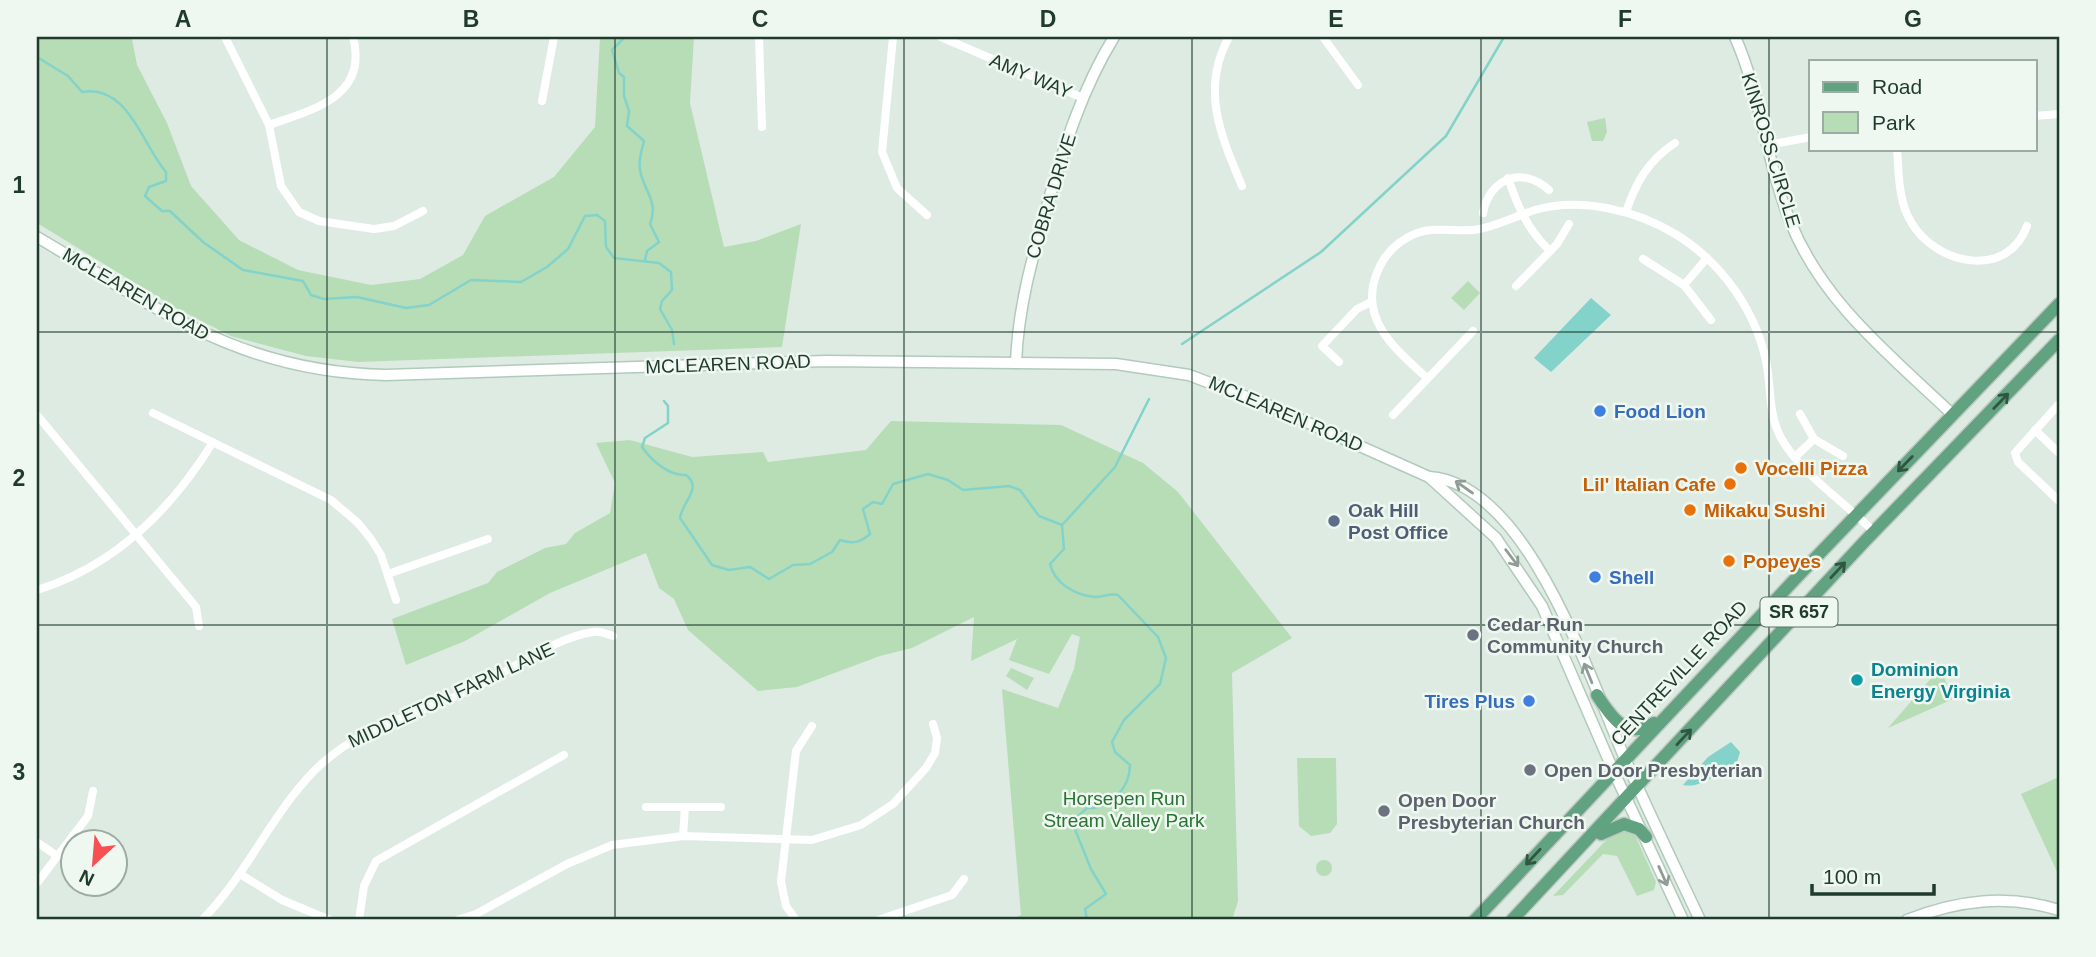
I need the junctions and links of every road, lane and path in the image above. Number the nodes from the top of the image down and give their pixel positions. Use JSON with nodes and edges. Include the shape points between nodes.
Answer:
{"nodes":[{"id":1,"x":225,"y":37,"type":"edge"},
{"id":2,"x":353,"y":37,"type":"edge"},
{"id":3,"x":554,"y":37,"type":"edge"},
{"id":4,"x":759,"y":37,"type":"edge"},
{"id":5,"x":893,"y":37,"type":"edge"},
{"id":6,"x":941,"y":37,"type":"edge"},
{"id":7,"x":1114,"y":37,"type":"edge"},
{"id":8,"x":1229,"y":37,"type":"edge"},
{"id":9,"x":1323,"y":37,"type":"edge"},
{"id":10,"x":1735,"y":37,"type":"edge"},
{"id":11,"x":1358,"y":85,"type":"dead end"},
{"id":12,"x":1083,"y":98,"type":"junction"},
{"id":13,"x":542,"y":101,"type":"dead end"},
{"id":14,"x":2059,"y":114,"type":"edge"},
{"id":15,"x":2036,"y":116,"type":"edge"},
{"id":16,"x":269,"y":125,"type":"junction"},
{"id":17,"x":762,"y":127,"type":"dead end"},
{"id":18,"x":1809,"y":137,"type":"edge"},
{"id":19,"x":1675,"y":144,"type":"dead end"},
{"id":20,"x":1768,"y":145,"type":"junction"},
{"id":21,"x":1897,"y":150,"type":"edge"},
{"id":22,"x":1508,"y":178,"type":"junction"},
{"id":23,"x":1242,"y":186,"type":"dead end"},
{"id":24,"x":1549,"y":190,"type":"dead end"},
{"id":25,"x":423,"y":211,"type":"dead end"},
{"id":26,"x":1626,"y":212,"type":"junction"},
{"id":27,"x":1483,"y":214,"type":"dead end"},
{"id":28,"x":927,"y":215,"type":"dead end"},
{"id":29,"x":1521,"y":215,"type":"junction"},
{"id":30,"x":1569,"y":224,"type":"dead end"},
{"id":31,"x":2027,"y":226,"type":"dead end"},
{"id":32,"x":37,"y":237,"type":"edge"},
{"id":33,"x":1550,"y":251,"type":"junction"},
{"id":34,"x":1707,"y":258,"type":"junction"},
{"id":35,"x":1643,"y":259,"type":"dead end"},
{"id":36,"x":1684,"y":285,"type":"junction"},
{"id":37,"x":1516,"y":286,"type":"dead end"},
{"id":38,"x":1371,"y":302,"type":"junction"},
{"id":39,"x":2059,"y":304,"type":"edge"},
{"id":40,"x":1711,"y":320,"type":"dead end"},
{"id":41,"x":1473,"y":331,"type":"dead end"},
{"id":42,"x":2059,"y":340,"type":"edge"},
{"id":43,"x":1339,"y":362,"type":"dead end"},
{"id":44,"x":1016,"y":363,"type":"junction"},
{"id":45,"x":1427,"y":378,"type":"junction"},
{"id":46,"x":2059,"y":404,"type":"edge"},
{"id":47,"x":153,"y":413,"type":"dead end"},
{"id":48,"x":1800,"y":414,"type":"dead end"},
{"id":49,"x":37,"y":415,"type":"edge"},
{"id":50,"x":1393,"y":415,"type":"dead end"},
{"id":51,"x":1953,"y":415,"type":"junction"},
{"id":52,"x":2035,"y":430,"type":"junction"},
{"id":53,"x":1814,"y":439,"type":"junction"},
{"id":54,"x":213,"y":442,"type":"junction"},
{"id":55,"x":2059,"y":453,"type":"edge"},
{"id":56,"x":1843,"y":456,"type":"dead end"},
{"id":57,"x":1795,"y":457,"type":"junction"},
{"id":58,"x":1429,"y":477,"type":"junction"},
{"id":59,"x":2059,"y":501,"type":"edge"},
{"id":60,"x":1857,"y":514,"type":"junction"},
{"id":61,"x":1874,"y":532,"type":"junction"},
{"id":62,"x":137,"y":535,"type":"junction"},
{"id":63,"x":488,"y":539,"type":"dead end"},
{"id":64,"x":388,"y":574,"type":"junction"},
{"id":65,"x":37,"y":590,"type":"edge"},
{"id":66,"x":396,"y":600,"type":"dead end"},
{"id":67,"x":199,"y":626,"type":"dead end"},
{"id":68,"x":613,"y":636,"type":"dead end"},
{"id":69,"x":1597,"y":695,"type":"junction"},
{"id":70,"x":1664,"y":717,"type":"junction"},
{"id":71,"x":933,"y":724,"type":"dead end"},
{"id":72,"x":812,"y":726,"type":"dead end"},
{"id":73,"x":564,"y":755,"type":"dead end"},
{"id":74,"x":1625,"y":759,"type":"junction"},
{"id":75,"x":1613,"y":770,"type":"junction"},
{"id":76,"x":1638,"y":787,"type":"junction"},
{"id":77,"x":93,"y":791,"type":"dead end"},
{"id":78,"x":1628,"y":798,"type":"junction"},
{"id":79,"x":646,"y":807,"type":"dead end"},
{"id":80,"x":685,"y":807,"type":"junction"},
{"id":81,"x":721,"y":807,"type":"dead end"},
{"id":82,"x":683,"y":836,"type":"junction"},
{"id":83,"x":1646,"y":837,"type":"junction"},
{"id":84,"x":786,"y":838,"type":"junction"},
{"id":85,"x":37,"y":842,"type":"edge"},
{"id":86,"x":1583,"y":845,"type":"junction"},
{"id":87,"x":57,"y":856,"type":"junction"},
{"id":88,"x":240,"y":874,"type":"junction"},
{"id":89,"x":964,"y":879,"type":"dead end"},
{"id":90,"x":37,"y":883,"type":"edge"},
{"id":91,"x":2059,"y":910,"type":"edge"},
{"id":92,"x":202,"y":920,"type":"edge"},
{"id":93,"x":330,"y":920,"type":"edge"},
{"id":94,"x":359,"y":920,"type":"edge"},
{"id":95,"x":457,"y":920,"type":"edge"},
{"id":96,"x":796,"y":920,"type":"edge"},
{"id":97,"x":878,"y":920,"type":"edge"},
{"id":98,"x":1475,"y":920,"type":"edge"},
{"id":99,"x":1512,"y":920,"type":"edge"},
{"id":100,"x":1683,"y":920,"type":"edge"},
{"id":101,"x":1700,"y":920,"type":"edge"},
{"id":102,"x":1907,"y":920,"type":"edge"}],
"edges":[{"from":1,"to":16,"type":"street"},
{"from":2,"to":16,"type":"street","via":[[351,78],[338,96],[321,107]]},
{"from":3,"to":13,"type":"street"},
{"from":4,"to":17,"type":"street"},
{"from":5,"to":28,"type":"street","via":[[882,152],[897,188]]},
{"from":6,"to":12,"type":"street","name":"AMY WAY"},
{"from":7,"to":12,"type":"main road","name":"COBRA DRIVE"},
{"from":8,"to":23,"type":"street","via":[[1216,69],[1214,100],[1221,137]]},
{"from":9,"to":11,"type":"street"},
{"from":10,"to":20,"type":"main road","name":"KINROSS CIRCLE"},
{"from":12,"to":44,"type":"main road","name":"COBRA DRIVE","via":[[1026,279]]},
{"from":14,"to":15,"type":"street"},
{"from":16,"to":25,"type":"street","via":[[281,186],[293,206],[309,218],[384,228]]},
{"from":18,"to":20,"type":"street"},
{"from":19,"to":26,"type":"street","via":[[1658,154],[1643,172]]},
{"from":20,"to":51,"type":"main road","name":"KINROSS CIRCLE","via":[[1790,221],[1827,288],[1867,334]]},
{"from":21,"to":31,"type":"street","via":[[1907,214],[1924,239],[1940,251],[1968,260],[1992,259],[2015,248]]},
{"from":22,"to":24,"type":"street","via":[[1532,179]]},
{"from":22,"to":27,"type":"street","via":[[1487,197]]},
{"from":22,"to":29,"type":"street"},
{"from":26,"to":29,"type":"street","via":[[1562,206]]},
{"from":26,"to":34,"type":"street","via":[[1675,234]]},
{"from":29,"to":33,"type":"street","via":[[1531,233]]},
{"from":29,"to":38,"type":"street","via":[[1481,229],[1428,230],[1400,242],[1381,264]]},
{"from":30,"to":33,"type":"street"},
{"from":32,"to":44,"type":"main road","name":"MCLEAREN ROAD","via":[[197,332],[268,358],[348,373],[814,361]]},
{"from":33,"to":37,"type":"street"},
{"from":34,"to":36,"type":"street"},
{"from":34,"to":57,"type":"street","via":[[1735,290],[1754,326],[1766,365],[1774,419]]},
{"from":35,"to":36,"type":"street"},
{"from":36,"to":40,"type":"street"},
{"from":38,"to":43,"type":"street","via":[[1357,309],[1322,346]]},
{"from":38,"to":45,"type":"street","via":[[1382,333]]},
{"from":39,"to":51,"type":"main road","name":"CENTREVILLE ROAD","number":"SR 657"},
{"from":41,"to":45,"type":"street"},
{"from":61,"to":42,"type":"main road","number":"SR 657","one_way":true},
{"from":44,"to":58,"type":"main road","name":"MCLEAREN ROAD","via":[[1116,364],[1189,375]]},
{"from":45,"to":50,"type":"street"},
{"from":46,"to":52,"type":"street"},
{"from":47,"to":54,"type":"street"},
{"from":48,"to":53,"type":"street"},
{"from":49,"to":62,"type":"street"},
{"from":51,"to":60,"type":"main road","name":"CENTREVILLE ROAD","number":"SR 657","one_way":true},
{"from":52,"to":55,"type":"street"},
{"from":52,"to":59,"type":"street","via":[[2017,449],[2016,457]]},
{"from":53,"to":56,"type":"street"},
{"from":53,"to":57,"type":"street"},
{"from":54,"to":62,"type":"street","via":[[177,495]]},
{"from":54,"to":64,"type":"street","via":[[331,499],[365,531]]},
{"from":57,"to":60,"type":"street"},
{"from":69,"to":58,"type":"main road","name":"MCLEAREN ROAD","one_way":true,"via":[[1557,599],[1508,527],[1453,479]]},
{"from":58,"to":75,"type":"main road","name":"MCLEAREN ROAD","one_way":true,"via":[[1484,524],[1532,587]]},
{"from":60,"to":61,"type":"street"},
{"from":60,"to":70,"type":"main road","name":"CENTREVILLE ROAD","number":"SR 657"},
{"from":76,"to":61,"type":"main road","number":"SR 657","one_way":true},
{"from":62,"to":65,"type":"street","via":[[87,569]]},
{"from":62,"to":67,"type":"street","via":[[196,607]]},
{"from":63,"to":64,"type":"street"},
{"from":64,"to":66,"type":"street"},
{"from":68,"to":88,"type":"street","name":"MIDDLETON FARM LANE","via":[[593,631],[563,642],[343,746],[313,773]]},
{"from":69,"to":70,"type":"main road","via":[[1622,727],[1631,730],[1647,728]]},
{"from":69,"to":74,"type":"main road","name":"MCLEAREN ROAD"},
{"from":70,"to":74,"type":"main road","name":"CENTREVILLE ROAD","number":"SR 657"},
{"from":71,"to":84,"type":"street","via":[[936,746],[926,768],[876,818],[821,838]]},
{"from":72,"to":84,"type":"street","via":[[796,751]]},
{"from":73,"to":94,"type":"street","via":[[376,861],[364,886]]},
{"from":74,"to":75,"type":"main road","name":"CENTREVILLE ROAD","number":"SR 657"},
{"from":74,"to":76,"type":"main road","name":"MCLEAREN ROAD"},
{"from":75,"to":78,"type":"main road","name":"MCLEAREN ROAD"},
{"from":75,"to":98,"type":"main road","name":"CENTREVILLE ROAD","number":"SR 657","one_way":true},
{"from":76,"to":78,"type":"main road","number":"SR 657"},
{"from":76,"to":101,"type":"main road","name":"MCLEAREN ROAD"},
{"from":77,"to":87,"type":"street","via":[[88,816]]},
{"from":78,"to":83,"type":"main road","name":"MCLEAREN ROAD"},
{"from":78,"to":86,"type":"main road","number":"SR 657"},
{"from":79,"to":80,"type":"street"},
{"from":80,"to":81,"type":"street"},
{"from":80,"to":82,"type":"street"},
{"from":82,"to":84,"type":"street"},
{"from":82,"to":95,"type":"street","via":[[590,853]]},
{"from":83,"to":86,"type":"main road","via":[[1624,824]]},
{"from":83,"to":100,"type":"main road","name":"MCLEAREN ROAD","one_way":true},
{"from":84,"to":96,"type":"street","via":[[782,891]]},
{"from":85,"to":87,"type":"street"},
{"from":86,"to":99,"type":"main road","number":"SR 657"},
{"from":87,"to":90,"type":"street"},
{"from":88,"to":92,"type":"street","name":"MIDDLETON FARM LANE"},
{"from":88,"to":93,"type":"street","via":[[282,900]]},
{"from":89,"to":97,"type":"street","via":[[952,895]]},
{"from":91,"to":102,"type":"main road","via":[[2015,900],[1981,901]]}]}
